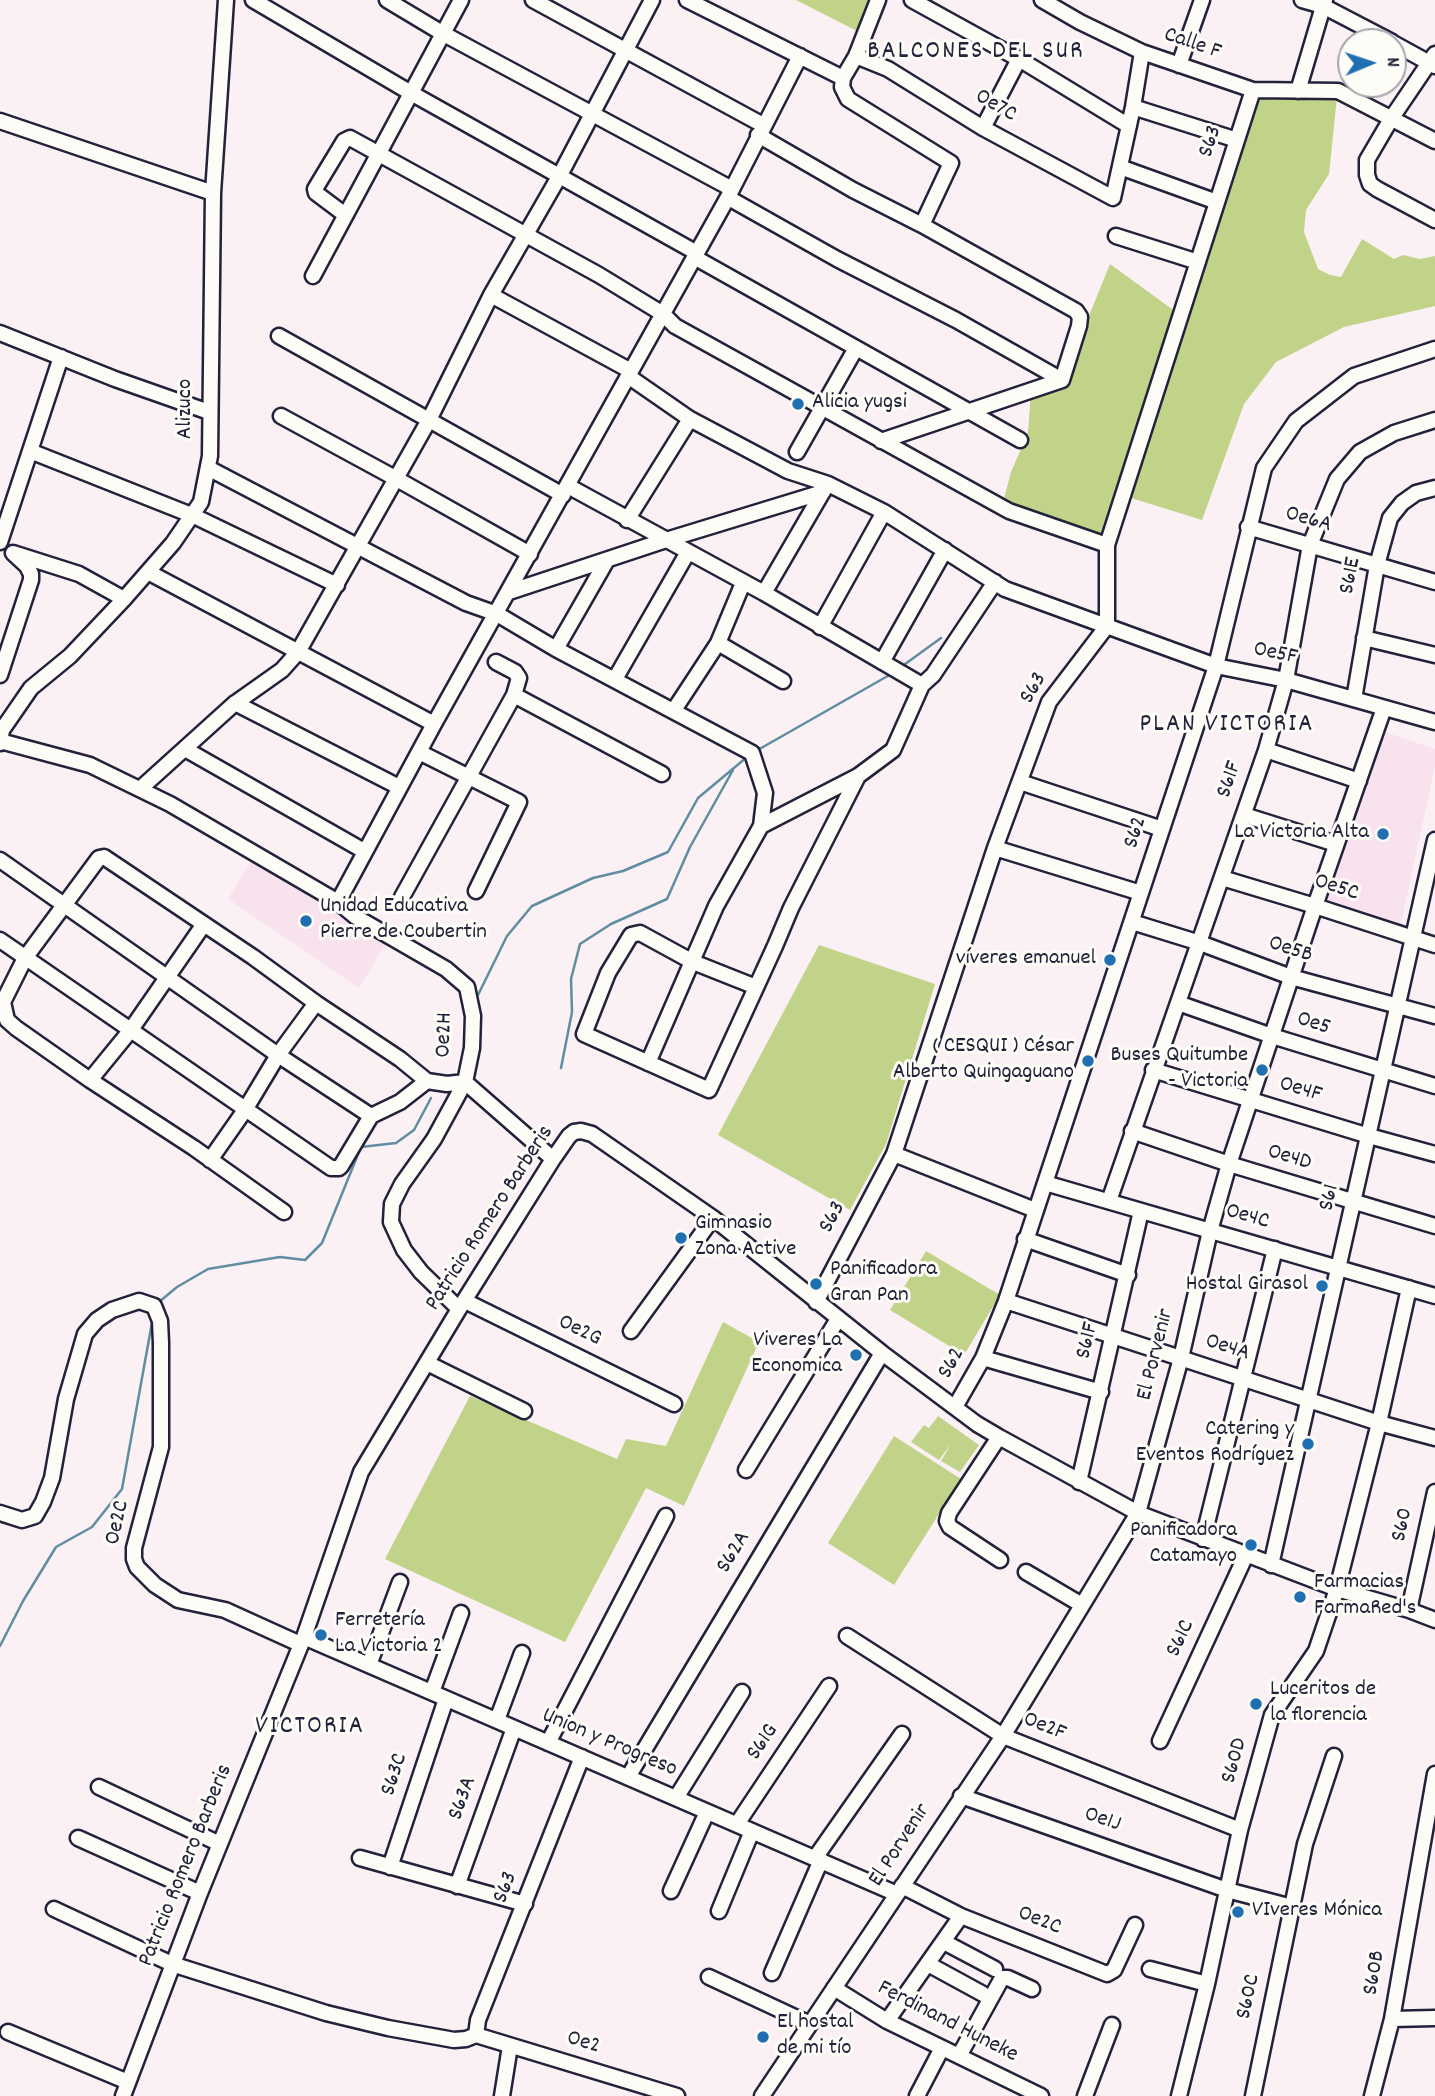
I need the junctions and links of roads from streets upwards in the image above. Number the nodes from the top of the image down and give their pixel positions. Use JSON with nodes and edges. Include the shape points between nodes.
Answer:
{"nodes":[{"id":1,"x":226,"y":0,"type":"edge"},
{"id":2,"x":253,"y":0,"type":"edge"},
{"id":3,"x":387,"y":0,"type":"edge"},
{"id":4,"x":461,"y":0,"type":"edge"},
{"id":5,"x":533,"y":0,"type":"edge"},
{"id":6,"x":652,"y":0,"type":"edge"},
{"id":7,"x":687,"y":0,"type":"edge"},
{"id":8,"x":722,"y":0,"type":"edge"},
{"id":9,"x":878,"y":0,"type":"edge"},
{"id":10,"x":912,"y":0,"type":"edge"},
{"id":11,"x":1042,"y":0,"type":"edge"},
{"id":12,"x":1202,"y":0,"type":"edge"},
{"id":13,"x":1302,"y":0,"type":"edge"},
{"id":14,"x":1324,"y":3,"type":"edge"},
{"id":15,"x":717,"y":15,"type":"junction"},
{"id":16,"x":1368,"y":28,"type":"edge"},
{"id":17,"x":442,"y":33,"type":"junction"},
{"id":18,"x":1407,"y":49,"type":"edge"},
{"id":19,"x":626,"y":51,"type":"junction"},
{"id":20,"x":1142,"y":52,"type":"junction"},
{"id":21,"x":800,"y":56,"type":"junction"},
{"id":22,"x":856,"y":56,"type":"junction"},
{"id":23,"x":1019,"y":59,"type":"junction"},
{"id":24,"x":1433,"y":61,"type":"edge"},
{"id":25,"x":1179,"y":65,"type":"junction"},
{"id":26,"x":843,"y":78,"type":"junction"},
{"id":27,"x":1253,"y":90,"type":"junction"},
{"id":28,"x":1298,"y":91,"type":"junction"},
{"id":29,"x":411,"y":93,"type":"junction"},
{"id":30,"x":1133,"y":107,"type":"junction"},
{"id":31,"x":592,"y":113,"type":"junction"},
{"id":32,"x":1391,"y":119,"type":"junction"},
{"id":33,"x":0,"y":121,"type":"edge"},
{"id":34,"x":1129,"y":126,"type":"junction"},
{"id":35,"x":984,"y":128,"type":"junction"},
{"id":36,"x":761,"y":130,"type":"junction"},
{"id":37,"x":1237,"y":140,"type":"junction"},
{"id":38,"x":1435,"y":141,"type":"edge"},
{"id":39,"x":379,"y":153,"type":"junction"},
{"id":40,"x":1120,"y":167,"type":"junction"},
{"id":41,"x":560,"y":175,"type":"junction"},
{"id":42,"x":213,"y":193,"type":"junction"},
{"id":43,"x":733,"y":195,"type":"junction"},
{"id":44,"x":1217,"y":202,"type":"junction"},
{"id":45,"x":344,"y":214,"type":"junction"},
{"id":46,"x":1435,"y":220,"type":"edge"},
{"id":47,"x":922,"y":225,"type":"junction"},
{"id":48,"x":526,"y":236,"type":"junction"},
{"id":49,"x":1116,"y":236,"type":"dead end"},
{"id":50,"x":696,"y":255,"type":"junction"},
{"id":51,"x":1198,"y":262,"type":"junction"},
{"id":52,"x":313,"y":276,"type":"dead end"},
{"id":53,"x":491,"y":295,"type":"junction"},
{"id":54,"x":663,"y":314,"type":"junction"},
{"id":55,"x":0,"y":333,"type":"edge"},
{"id":56,"x":279,"y":336,"type":"dead end"},
{"id":57,"x":856,"y":348,"type":"junction"},
{"id":58,"x":1435,"y":349,"type":"edge"},
{"id":59,"x":61,"y":357,"type":"junction"},
{"id":60,"x":629,"y":373,"type":"junction"},
{"id":61,"x":1062,"y":380,"type":"junction"},
{"id":62,"x":821,"y":408,"type":"junction"},
{"id":63,"x":969,"y":411,"type":"junction"},
{"id":64,"x":209,"y":412,"type":"junction"},
{"id":65,"x":281,"y":416,"type":"dead end"},
{"id":66,"x":690,"y":419,"type":"junction"},
{"id":67,"x":429,"y":420,"type":"junction"},
{"id":68,"x":1435,"y":420,"type":"edge"},
{"id":69,"x":1020,"y":439,"type":"dead end"},
{"id":70,"x":881,"y":441,"type":"junction"},
{"id":71,"x":30,"y":451,"type":"junction"},
{"id":72,"x":797,"y":452,"type":"dead end"},
{"id":73,"x":208,"y":468,"type":"junction"},
{"id":74,"x":396,"y":478,"type":"junction"},
{"id":75,"x":825,"y":488,"type":"junction"},
{"id":76,"x":1435,"y":488,"type":"edge"},
{"id":77,"x":565,"y":491,"type":"junction"},
{"id":78,"x":884,"y":512,"type":"junction"},
{"id":79,"x":194,"y":516,"type":"junction"},
{"id":80,"x":627,"y":520,"type":"junction"},
{"id":81,"x":1248,"y":527,"type":"junction"},
{"id":82,"x":666,"y":540,"type":"junction"},
{"id":83,"x":0,"y":542,"type":"edge"},
{"id":84,"x":357,"y":545,"type":"junction"},
{"id":85,"x":1107,"y":545,"type":"junction"},
{"id":86,"x":1310,"y":545,"type":"junction"},
{"id":87,"x":945,"y":550,"type":"junction"},
{"id":88,"x":6,"y":551,"type":"edge"},
{"id":89,"x":688,"y":552,"type":"junction"},
{"id":90,"x":530,"y":554,"type":"junction"},
{"id":91,"x":607,"y":559,"type":"junction"},
{"id":92,"x":1377,"y":565,"type":"junction"},
{"id":93,"x":148,"y":572,"type":"junction"},
{"id":94,"x":1435,"y":582,"type":"edge"},
{"id":95,"x":743,"y":583,"type":"junction"},
{"id":96,"x":995,"y":583,"type":"junction"},
{"id":97,"x":337,"y":585,"type":"junction"},
{"id":98,"x":509,"y":592,"type":"junction"},
{"id":99,"x":764,"y":593,"type":"junction"},
{"id":100,"x":124,"y":599,"type":"junction"},
{"id":101,"x":497,"y":614,"type":"junction"},
{"id":102,"x":820,"y":626,"type":"junction"},
{"id":103,"x":1107,"y":626,"type":"junction"},
{"id":104,"x":1364,"y":638,"type":"junction"},
{"id":105,"x":718,"y":643,"type":"junction"},
{"id":106,"x":556,"y":649,"type":"junction"},
{"id":107,"x":298,"y":652,"type":"junction"},
{"id":108,"x":1435,"y":655,"type":"edge"},
{"id":109,"x":496,"y":662,"type":"dead end"},
{"id":110,"x":882,"y":662,"type":"junction"},
{"id":111,"x":1216,"y":666,"type":"junction"},
{"id":112,"x":0,"y":675,"type":"edge"},
{"id":113,"x":615,"y":679,"type":"junction"},
{"id":114,"x":1286,"y":680,"type":"junction"},
{"id":115,"x":783,"y":681,"type":"dead end"},
{"id":116,"x":922,"y":685,"type":"junction"},
{"id":117,"x":514,"y":695,"type":"junction"},
{"id":118,"x":1354,"y":699,"type":"junction"},
{"id":119,"x":235,"y":703,"type":"junction"},
{"id":120,"x":1384,"y":708,"type":"junction"},
{"id":121,"x":674,"y":710,"type":"junction"},
{"id":122,"x":0,"y":713,"type":"edge"},
{"id":123,"x":1435,"y":722,"type":"edge"},
{"id":124,"x":433,"y":724,"type":"junction"},
{"id":125,"x":1,"y":739,"type":"edge"},
{"id":126,"x":185,"y":749,"type":"junction"},
{"id":127,"x":1266,"y":750,"type":"junction"},
{"id":128,"x":419,"y":752,"type":"junction"},
{"id":129,"x":662,"y":774,"type":"dead end"},
{"id":130,"x":469,"y":776,"type":"junction"},
{"id":131,"x":858,"y":776,"type":"junction"},
{"id":132,"x":1359,"y":781,"type":"junction"},
{"id":133,"x":1020,"y":782,"type":"junction"},
{"id":134,"x":399,"y":787,"type":"junction"},
{"id":135,"x":141,"y":788,"type":"junction"},
{"id":136,"x":1244,"y":815,"type":"junction"},
{"id":137,"x":761,"y":826,"type":"junction"},
{"id":138,"x":1163,"y":829,"type":"junction"},
{"id":139,"x":1435,"y":840,"type":"edge"},
{"id":140,"x":1336,"y":844,"type":"junction"},
{"id":141,"x":995,"y":848,"type":"junction"},
{"id":142,"x":364,"y":851,"type":"junction"},
{"id":143,"x":3,"y":866,"type":"edge"},
{"id":144,"x":1431,"y":873,"type":"edge"},
{"id":145,"x":1222,"y":878,"type":"junction"},
{"id":146,"x":476,"y":891,"type":"dead end"},
{"id":147,"x":1141,"y":893,"type":"junction"},
{"id":148,"x":402,"y":897,"type":"dead end"},
{"id":149,"x":338,"y":902,"type":"junction"},
{"id":150,"x":65,"y":905,"type":"junction"},
{"id":151,"x":1314,"y":905,"type":"junction"},
{"id":152,"x":1132,"y":922,"type":"junction"},
{"id":153,"x":204,"y":924,"type":"junction"},
{"id":154,"x":1413,"y":937,"type":"junction"},
{"id":155,"x":0,"y":940,"type":"edge"},
{"id":156,"x":1200,"y":943,"type":"junction"},
{"id":157,"x":1435,"y":945,"type":"edge"},
{"id":158,"x":26,"y":958,"type":"junction"},
{"id":159,"x":693,"y":962,"type":"junction"},
{"id":160,"x":167,"y":976,"type":"junction"},
{"id":161,"x":1291,"y":977,"type":"junction"},
{"id":162,"x":756,"y":987,"type":"junction"},
{"id":163,"x":316,"y":1003,"type":"junction"},
{"id":164,"x":1178,"y":1003,"type":"junction"},
{"id":165,"x":1398,"y":1005,"type":"junction"},
{"id":166,"x":1435,"y":1016,"type":"edge"},
{"id":167,"x":130,"y":1031,"type":"junction"},
{"id":168,"x":1272,"y":1035,"type":"junction"},
{"id":169,"x":278,"y":1055,"type":"junction"},
{"id":170,"x":648,"y":1063,"type":"junction"},
{"id":171,"x":1153,"y":1070,"type":"junction"},
{"id":172,"x":1384,"y":1070,"type":"junction"},
{"id":173,"x":90,"y":1080,"type":"junction"},
{"id":174,"x":427,"y":1081,"type":"junction"},
{"id":175,"x":465,"y":1082,"type":"junction"},
{"id":176,"x":1435,"y":1086,"type":"edge"},
{"id":177,"x":1249,"y":1100,"type":"junction"},
{"id":178,"x":245,"y":1110,"type":"junction"},
{"id":179,"x":371,"y":1116,"type":"junction"},
{"id":180,"x":1132,"y":1131,"type":"junction"},
{"id":181,"x":1369,"y":1136,"type":"junction"},
{"id":182,"x":894,"y":1154,"type":"junction"},
{"id":183,"x":1435,"y":1154,"type":"edge"},
{"id":184,"x":553,"y":1159,"type":"junction"},
{"id":185,"x":210,"y":1160,"type":"junction"},
{"id":186,"x":1229,"y":1164,"type":"junction"},
{"id":187,"x":1045,"y":1183,"type":"junction"},
{"id":188,"x":1109,"y":1201,"type":"junction"},
{"id":189,"x":1354,"y":1203,"type":"junction"},
{"id":190,"x":1035,"y":1210,"type":"junction"},
{"id":191,"x":1141,"y":1211,"type":"junction"},
{"id":192,"x":284,"y":1212,"type":"dead end"},
{"id":193,"x":713,"y":1218,"type":"junction"},
{"id":194,"x":1435,"y":1226,"type":"edge"},
{"id":195,"x":1210,"y":1231,"type":"junction"},
{"id":196,"x":1025,"y":1238,"type":"junction"},
{"id":197,"x":1275,"y":1250,"type":"junction"},
{"id":198,"x":1338,"y":1268,"type":"junction"},
{"id":199,"x":1128,"y":1275,"type":"junction"},
{"id":200,"x":1409,"y":1288,"type":"junction"},
{"id":201,"x":1435,"y":1296,"type":"edge"},
{"id":202,"x":1006,"y":1301,"type":"junction"},
{"id":203,"x":816,"y":1302,"type":"junction"},
{"id":204,"x":462,"y":1305,"type":"junction"},
{"id":205,"x":838,"y":1319,"type":"junction"},
{"id":206,"x":631,"y":1331,"type":"dead end"},
{"id":207,"x":1114,"y":1336,"type":"junction"},
{"id":208,"x":882,"y":1353,"type":"junction"},
{"id":209,"x":983,"y":1358,"type":"junction"},
{"id":210,"x":1181,"y":1358,"type":"junction"},
{"id":211,"x":427,"y":1363,"type":"junction"},
{"id":212,"x":1243,"y":1379,"type":"junction"},
{"id":213,"x":1101,"y":1392,"type":"junction"},
{"id":214,"x":1308,"y":1400,"type":"junction"},
{"id":215,"x":674,"y":1404,"type":"dead end"},
{"id":216,"x":955,"y":1407,"type":"junction"},
{"id":217,"x":524,"y":1411,"type":"dead end"},
{"id":218,"x":1379,"y":1423,"type":"junction"},
{"id":219,"x":999,"y":1437,"type":"junction"},
{"id":220,"x":1435,"y":1438,"type":"edge"},
{"id":221,"x":746,"y":1470,"type":"dead end"},
{"id":222,"x":1079,"y":1482,"type":"junction"},
{"id":223,"x":1435,"y":1492,"type":"edge"},
{"id":224,"x":0,"y":1513,"type":"edge"},
{"id":225,"x":1138,"y":1513,"type":"junction"},
{"id":226,"x":666,"y":1517,"type":"dead end"},
{"id":227,"x":1203,"y":1539,"type":"junction"},
{"id":228,"x":1246,"y":1555,"type":"junction"},
{"id":229,"x":1000,"y":1560,"type":"dead end"},
{"id":230,"x":1270,"y":1565,"type":"junction"},
{"id":231,"x":1026,"y":1572,"type":"dead end"},
{"id":232,"x":400,"y":1582,"type":"dead end"},
{"id":233,"x":1337,"y":1589,"type":"junction"},
{"id":234,"x":1082,"y":1605,"type":"junction"},
{"id":235,"x":1409,"y":1610,"type":"junction"},
{"id":236,"x":461,"y":1613,"type":"dead end"},
{"id":237,"x":1435,"y":1620,"type":"edge"},
{"id":238,"x":847,"y":1636,"type":"dead end"},
{"id":239,"x":302,"y":1641,"type":"junction"},
{"id":240,"x":522,"y":1653,"type":"dead end"},
{"id":241,"x":369,"y":1665,"type":"junction"},
{"id":242,"x":829,"y":1686,"type":"dead end"},
{"id":243,"x":432,"y":1692,"type":"junction"},
{"id":244,"x":742,"y":1692,"type":"dead end"},
{"id":245,"x":446,"y":1699,"type":"junction"},
{"id":246,"x":496,"y":1720,"type":"junction"},
{"id":247,"x":514,"y":1728,"type":"junction"},
{"id":248,"x":902,"y":1734,"type":"dead end"},
{"id":249,"x":1003,"y":1736,"type":"junction"},
{"id":250,"x":1160,"y":1741,"type":"dead end"},
{"id":251,"x":548,"y":1743,"type":"junction"},
{"id":252,"x":1334,"y":1756,"type":"dead end"},
{"id":253,"x":582,"y":1757,"type":"junction"},
{"id":254,"x":1435,"y":1774,"type":"edge"},
{"id":255,"x":628,"y":1777,"type":"junction"},
{"id":256,"x":99,"y":1787,"type":"dead end"},
{"id":257,"x":961,"y":1796,"type":"junction"},
{"id":258,"x":676,"y":1798,"type":"junction"},
{"id":259,"x":707,"y":1812,"type":"junction"},
{"id":260,"x":737,"y":1824,"type":"junction"},
{"id":261,"x":1240,"y":1830,"type":"junction"},
{"id":262,"x":752,"y":1831,"type":"junction"},
{"id":263,"x":78,"y":1838,"type":"dead end"},
{"id":264,"x":220,"y":1844,"type":"junction"},
{"id":265,"x":360,"y":1858,"type":"dead end"},
{"id":266,"x":818,"y":1859,"type":"junction"},
{"id":267,"x":390,"y":1867,"type":"junction"},
{"id":268,"x":457,"y":1886,"type":"junction"},
{"id":269,"x":1227,"y":1889,"type":"junction"},
{"id":270,"x":899,"y":1890,"type":"junction"},
{"id":271,"x":671,"y":1891,"type":"dead end"},
{"id":272,"x":200,"y":1893,"type":"junction"},
{"id":273,"x":525,"y":1904,"type":"junction"},
{"id":274,"x":1292,"y":1907,"type":"junction"},
{"id":275,"x":54,"y":1909,"type":"dead end"},
{"id":276,"x":719,"y":1910,"type":"dead end"},
{"id":277,"x":961,"y":1916,"type":"junction"},
{"id":278,"x":1135,"y":1925,"type":"dead end"},
{"id":279,"x":944,"y":1942,"type":"junction"},
{"id":280,"x":172,"y":1964,"type":"junction"},
{"id":281,"x":928,"y":1964,"type":"junction"},
{"id":282,"x":995,"y":1969,"type":"dead end"},
{"id":283,"x":1150,"y":1969,"type":"dead end"},
{"id":284,"x":772,"y":1973,"type":"dead end"},
{"id":285,"x":709,"y":1977,"type":"dead end"},
{"id":286,"x":1207,"y":1984,"type":"junction"},
{"id":287,"x":834,"y":1988,"type":"junction"},
{"id":288,"x":1032,"y":1989,"type":"dead end"},
{"id":289,"x":983,"y":1994,"type":"dead end"},
{"id":290,"x":1435,"y":2018,"type":"edge"},
{"id":291,"x":1392,"y":2019,"type":"junction"},
{"id":292,"x":887,"y":2021,"type":"junction"},
{"id":293,"x":810,"y":2024,"type":"junction"},
{"id":294,"x":1112,"y":2025,"type":"dead end"},
{"id":295,"x":8,"y":2032,"type":"dead end"},
{"id":296,"x":476,"y":2035,"type":"junction"},
{"id":297,"x":510,"y":2046,"type":"junction"},
{"id":298,"x":942,"y":2048,"type":"junction"},
{"id":299,"x":959,"y":2056,"type":"junction"},
{"id":300,"x":126,"y":2089,"type":"edge"},
{"id":301,"x":1038,"y":2095,"type":"edge"},
{"id":302,"x":502,"y":2096,"type":"edge"},
{"id":303,"x":677,"y":2096,"type":"edge"},
{"id":304,"x":762,"y":2096,"type":"edge"},
{"id":305,"x":917,"y":2096,"type":"edge"},
{"id":306,"x":1085,"y":2096,"type":"edge"},
{"id":307,"x":1179,"y":2096,"type":"edge"},
{"id":308,"x":1253,"y":2096,"type":"edge"},
{"id":309,"x":1372,"y":2096,"type":"edge"}],
"edges":[{"from":1,"to":42,"type":"street","name":"Alizuco"},
{"from":2,"to":29,"type":"street"},
{"from":3,"to":17,"type":"street"},
{"from":4,"to":17,"type":"street"},
{"from":5,"to":19,"type":"street"},
{"from":6,"to":19,"type":"street"},
{"from":7,"to":15,"type":"street"},
{"from":8,"to":15,"type":"street"},
{"from":9,"to":22,"type":"street"},
{"from":10,"to":23,"type":"street"},
{"from":11,"to":20,"type":"street","name":"Calle F"},
{"from":12,"to":25,"type":"street"},
{"from":13,"to":14,"type":"street"},
{"from":14,"to":16,"type":"street"},
{"from":14,"to":28,"type":"street"},
{"from":15,"to":21,"type":"street"},
{"from":17,"to":29,"type":"street"},
{"from":17,"to":31,"type":"street"},
{"from":18,"to":24,"type":"street"},
{"from":19,"to":31,"type":"street"},
{"from":19,"to":36,"type":"street"},
{"from":20,"to":25,"type":"street","name":"Calle F"},
{"from":20,"to":30,"type":"street"},
{"from":21,"to":26,"type":"street"},
{"from":21,"to":36,"type":"street"},
{"from":22,"to":26,"type":"street"},
{"from":22,"to":35,"type":"street","name":"Oe7C","via":[[888,69]]},
{"from":23,"to":34,"type":"street"},
{"from":23,"to":35,"type":"street"},
{"from":24,"to":32,"type":"street"},
{"from":25,"to":27,"type":"street","name":"Calle F"},
{"from":26,"to":47,"type":"street","via":[[848,99],[951,163]]},
{"from":27,"to":28,"type":"street","name":"Calle F"},
{"from":27,"to":37,"type":"street","name":"S63"},
{"from":28,"to":32,"type":"street","name":"Calle F","via":[[1338,91]]},
{"from":29,"to":39,"type":"street"},
{"from":29,"to":41,"type":"street"},
{"from":30,"to":34,"type":"street"},
{"from":30,"to":37,"type":"street"},
{"from":31,"to":41,"type":"street"},
{"from":31,"to":43,"type":"street"},
{"from":32,"to":38,"type":"street"},
{"from":32,"to":46,"type":"street","via":[[1367,160],[1370,184]]},
{"from":33,"to":42,"type":"street"},
{"from":34,"to":40,"type":"street"},
{"from":35,"to":40,"type":"street","name":"Oe7C","via":[[1113,198]]},
{"from":36,"to":43,"type":"street"},
{"from":36,"to":47,"type":"street","via":[[853,190]]},
{"from":37,"to":44,"type":"street","name":"S63"},
{"from":39,"to":45,"type":"street"},
{"from":39,"to":45,"type":"street","via":[[346,138],[316,186],[316,193]]},
{"from":39,"to":48,"type":"street"},
{"from":40,"to":44,"type":"street"},
{"from":41,"to":48,"type":"street"},
{"from":41,"to":50,"type":"street"},
{"from":42,"to":64,"type":"street","name":"Alizuco"},
{"from":43,"to":50,"type":"street"},
{"from":43,"to":61,"type":"street","via":[[837,259]]},
{"from":44,"to":51,"type":"street","name":"S63"},
{"from":45,"to":52,"type":"street"},
{"from":47,"to":61,"type":"street","via":[[1076,311],[1079,326]]},
{"from":48,"to":53,"type":"street"},
{"from":48,"to":54,"type":"street"},
{"from":49,"to":51,"type":"street"},
{"from":50,"to":54,"type":"street"},
{"from":50,"to":57,"type":"street"},
{"from":51,"to":85,"type":"street","name":"S63"},
{"from":53,"to":60,"type":"street","name":"Oe5F"},
{"from":53,"to":67,"type":"street"},
{"from":54,"to":60,"type":"street"},
{"from":54,"to":62,"type":"street","via":[[675,326]]},
{"from":55,"to":59,"type":"street"},
{"from":56,"to":67,"type":"street"},
{"from":57,"to":62,"type":"street"},
{"from":57,"to":63,"type":"street"},
{"from":58,"to":81,"type":"street","name":"S62","via":[[1354,376],[1296,421],[1264,468]]},
{"from":59,"to":64,"type":"street"},
{"from":59,"to":71,"type":"street"},
{"from":60,"to":66,"type":"street","name":"Oe5F"},
{"from":60,"to":77,"type":"street"},
{"from":61,"to":63,"type":"street"},
{"from":62,"to":70,"type":"street"},
{"from":62,"to":72,"type":"street"},
{"from":63,"to":69,"type":"street"},
{"from":63,"to":70,"type":"street"},
{"from":64,"to":73,"type":"street","name":"Alizuco"},
{"from":65,"to":74,"type":"street"},
{"from":66,"to":75,"type":"street","name":"Oe5F"},
{"from":66,"to":80,"type":"street"},
{"from":67,"to":74,"type":"street"},
{"from":67,"to":77,"type":"street"},
{"from":68,"to":86,"type":"street","name":"S61F","via":[[1394,433],[1360,452],[1337,479]]},
{"from":70,"to":85,"type":"street","via":[[1009,511]]},
{"from":71,"to":79,"type":"street"},
{"from":71,"to":83,"type":"street"},
{"from":73,"to":79,"type":"street","name":"Alizuco"},
{"from":73,"to":84,"type":"street"},
{"from":74,"to":84,"type":"street"},
{"from":74,"to":90,"type":"street"},
{"from":75,"to":78,"type":"street","name":"Oe5F"},
{"from":75,"to":82,"type":"street"},
{"from":75,"to":99,"type":"street"},
{"from":76,"to":92,"type":"street","name":"S61E","via":[[1416,493],[1390,518]]},
{"from":77,"to":80,"type":"street"},
{"from":77,"to":90,"type":"street"},
{"from":78,"to":87,"type":"street","name":"Oe5F"},
{"from":78,"to":102,"type":"street"},
{"from":79,"to":93,"type":"street","name":"Alizuco"},
{"from":79,"to":97,"type":"street"},
{"from":80,"to":82,"type":"street"},
{"from":81,"to":86,"type":"street","name":"Oe6A"},
{"from":81,"to":111,"type":"street","name":"S62"},
{"from":82,"to":89,"type":"street"},
{"from":82,"to":91,"type":"street"},
{"from":84,"to":97,"type":"street"},
{"from":84,"to":101,"type":"street","via":[[466,603]]},
{"from":85,"to":103,"type":"street","name":"S63"},
{"from":86,"to":92,"type":"street","name":"Oe6A"},
{"from":86,"to":114,"type":"street","name":"S61F"},
{"from":87,"to":96,"type":"street","name":"Oe5F"},
{"from":87,"to":110,"type":"street"},
{"from":88,"to":100,"type":"street","via":[[79,574]]},
{"from":88,"to":112,"type":"street","via":[[27,566],[31,580]]},
{"from":89,"to":95,"type":"street"},
{"from":89,"to":113,"type":"street"},
{"from":90,"to":98,"type":"street"},
{"from":91,"to":98,"type":"street"},
{"from":91,"to":106,"type":"street"},
{"from":92,"to":94,"type":"street","name":"Oe6A"},
{"from":92,"to":104,"type":"street","name":"S61E"},
{"from":93,"to":100,"type":"street","name":"Alizuco"},
{"from":93,"to":107,"type":"street"},
{"from":95,"to":99,"type":"street"},
{"from":95,"to":105,"type":"street"},
{"from":96,"to":103,"type":"street","name":"Oe5F"},
{"from":96,"to":116,"type":"street"},
{"from":97,"to":107,"type":"street"},
{"from":98,"to":101,"type":"street"},
{"from":99,"to":102,"type":"street"},
{"from":100,"to":125,"type":"street","name":"Alizuco","via":[[70,656],[31,688]]},
{"from":101,"to":106,"type":"street"},
{"from":101,"to":124,"type":"street"},
{"from":102,"to":110,"type":"street"},
{"from":103,"to":111,"type":"street","name":"Oe5F"},
{"from":103,"to":133,"type":"street","name":"S63","via":[[1049,702]]},
{"from":104,"to":108,"type":"street"},
{"from":104,"to":118,"type":"street","name":"S61E"},
{"from":105,"to":115,"type":"street"},
{"from":105,"to":121,"type":"street"},
{"from":106,"to":113,"type":"street"},
{"from":107,"to":119,"type":"street","via":[[282,670]]},
{"from":107,"to":124,"type":"street"},
{"from":109,"to":117,"type":"street","via":[[519,678]]},
{"from":110,"to":116,"type":"street"},
{"from":111,"to":114,"type":"street","name":"Oe5F"},
{"from":111,"to":138,"type":"street","name":"S62"},
{"from":113,"to":121,"type":"street"},
{"from":114,"to":118,"type":"street","name":"Oe5F"},
{"from":114,"to":127,"type":"street","name":"S61F"},
{"from":116,"to":131,"type":"street","via":[[893,750]]},
{"from":117,"to":129,"type":"street"},
{"from":117,"to":130,"type":"street"},
{"from":118,"to":120,"type":"street","name":"Oe5F"},
{"from":119,"to":126,"type":"street"},
{"from":119,"to":134,"type":"street"},
{"from":120,"to":123,"type":"street","name":"Oe5F"},
{"from":120,"to":132,"type":"street","name":"El Porvenir"},
{"from":121,"to":137,"type":"street","via":[[752,753],[765,793]]},
{"from":122,"to":125,"type":"street"},
{"from":124,"to":128,"type":"street"},
{"from":125,"to":135,"type":"street","name":"Oe2H","via":[[90,765]]},
{"from":126,"to":135,"type":"street"},
{"from":126,"to":142,"type":"street"},
{"from":127,"to":132,"type":"street"},
{"from":127,"to":136,"type":"street","name":"S61F"},
{"from":128,"to":130,"type":"street"},
{"from":128,"to":134,"type":"street"},
{"from":130,"to":146,"type":"street","via":[[519,802]]},
{"from":130,"to":148,"type":"street"},
{"from":131,"to":137,"type":"street"},
{"from":131,"to":162,"type":"street","via":[[790,908]]},
{"from":132,"to":140,"type":"street","name":"El Porvenir"},
{"from":133,"to":138,"type":"street"},
{"from":133,"to":141,"type":"street","name":"S63"},
{"from":134,"to":142,"type":"street"},
{"from":135,"to":149,"type":"street","name":"Oe2H"},
{"from":136,"to":140,"type":"street"},
{"from":136,"to":145,"type":"street","name":"S61F"},
{"from":137,"to":159,"type":"street","via":[[716,906]]},
{"from":138,"to":147,"type":"street","name":"S62"},
{"from":139,"to":144,"type":"street","name":"S61"},
{"from":140,"to":151,"type":"street","name":"El Porvenir"},
{"from":141,"to":147,"type":"street"},
{"from":141,"to":182,"type":"street","name":"S63"},
{"from":142,"to":149,"type":"street"},
{"from":143,"to":150,"type":"street"},
{"from":144,"to":154,"type":"street","name":"S61"},
{"from":145,"to":151,"type":"street","name":"Oe5C"},
{"from":145,"to":156,"type":"street","name":"S61F"},
{"from":147,"to":152,"type":"street","name":"S62"},
{"from":149,"to":175,"type":"street","name":"Oe2H","via":[[467,987],[472,1048]]},
{"from":150,"to":153,"type":"street","via":[[104,857]]},
{"from":150,"to":158,"type":"street"},
{"from":150,"to":160,"type":"street"},
{"from":151,"to":154,"type":"street","name":"Oe5C"},
{"from":151,"to":161,"type":"street","name":"El Porvenir"},
{"from":152,"to":156,"type":"street","name":"Oe5B"},
{"from":152,"to":187,"type":"street","name":"S62"},
{"from":153,"to":160,"type":"street"},
{"from":153,"to":163,"type":"street"},
{"from":154,"to":157,"type":"street","name":"Oe5C"},
{"from":154,"to":165,"type":"street","name":"S61"},
{"from":155,"to":158,"type":"street"},
{"from":156,"to":161,"type":"street","name":"Oe5B"},
{"from":156,"to":164,"type":"street","name":"S61F"},
{"from":158,"to":167,"type":"street"},
{"from":158,"to":173,"type":"street","via":[[3,1002],[8,1020]]},
{"from":159,"to":162,"type":"street"},
{"from":159,"to":170,"type":"street"},
{"from":159,"to":170,"type":"street","via":[[639,933],[631,935],[608,973],[584,1034]]},
{"from":160,"to":167,"type":"street"},
{"from":160,"to":169,"type":"street"},
{"from":161,"to":165,"type":"street","name":"Oe5B"},
{"from":161,"to":168,"type":"street","name":"El Porvenir"},
{"from":162,"to":170,"type":"street","via":[[709,1090]]},
{"from":163,"to":169,"type":"street"},
{"from":163,"to":174,"type":"street"},
{"from":164,"to":168,"type":"street","name":"Oe5"},
{"from":164,"to":171,"type":"street","name":"S61F"},
{"from":165,"to":166,"type":"street","name":"Oe5B"},
{"from":165,"to":172,"type":"street","name":"S61"},
{"from":167,"to":173,"type":"street"},
{"from":167,"to":178,"type":"street"},
{"from":168,"to":172,"type":"street","name":"Oe5"},
{"from":168,"to":177,"type":"street","name":"El Porvenir"},
{"from":169,"to":178,"type":"street"},
{"from":169,"to":179,"type":"street"},
{"from":171,"to":177,"type":"street","name":"Oe4F"},
{"from":171,"to":180,"type":"street","name":"S61F"},
{"from":172,"to":176,"type":"street","name":"Oe5"},
{"from":172,"to":181,"type":"street","name":"S61"},
{"from":173,"to":185,"type":"street"},
{"from":174,"to":175,"type":"street"},
{"from":174,"to":179,"type":"street"},
{"from":175,"to":184,"type":"street"},
{"from":175,"to":204,"type":"street","name":"Oe2H","via":[[434,1139],[402,1184],[392,1203],[391,1222],[421,1272]]},
{"from":177,"to":181,"type":"street","name":"Oe4F"},
{"from":177,"to":186,"type":"street","name":"El Porvenir"},
{"from":178,"to":179,"type":"street","via":[[335,1169]]},
{"from":178,"to":185,"type":"street"},
{"from":180,"to":186,"type":"street","name":"Oe4D"},
{"from":180,"to":188,"type":"street","name":"S61F"},
{"from":181,"to":183,"type":"street","name":"Oe4F"},
{"from":181,"to":189,"type":"street","name":"S61"},
{"from":182,"to":190,"type":"street"},
{"from":182,"to":203,"type":"street","name":"S63"},
{"from":184,"to":193,"type":"street","name":"Patricio Romero Barberis","via":[[574,1132],[587,1132]]},
{"from":184,"to":204,"type":"street","name":"Patricio Romero Barberis"},
{"from":185,"to":192,"type":"street"},
{"from":186,"to":189,"type":"street","name":"Oe4D"},
{"from":186,"to":195,"type":"street","name":"El Porvenir"},
{"from":187,"to":188,"type":"street","name":"Oe4C"},
{"from":187,"to":190,"type":"street","name":"S62"},
{"from":188,"to":191,"type":"street","name":"Oe4C"},
{"from":189,"to":194,"type":"street","name":"Oe4D"},
{"from":189,"to":198,"type":"street","name":"S61"},
{"from":190,"to":196,"type":"street","name":"S62"},
{"from":191,"to":195,"type":"street","name":"Oe4C"},
{"from":191,"to":199,"type":"street","name":"S61F"},
{"from":193,"to":203,"type":"street","name":"Patricio Romero Barberis"},
{"from":193,"to":206,"type":"street"},
{"from":195,"to":197,"type":"street","name":"Oe4C"},
{"from":195,"to":210,"type":"street","name":"El Porvenir"},
{"from":196,"to":199,"type":"street"},
{"from":196,"to":202,"type":"street","name":"S62"},
{"from":197,"to":198,"type":"street","name":"Oe4C"},
{"from":197,"to":212,"type":"street"},
{"from":198,"to":200,"type":"street","name":"Oe4C"},
{"from":198,"to":214,"type":"street","name":"S61"},
{"from":199,"to":207,"type":"street","name":"S61F"},
{"from":200,"to":201,"type":"street","name":"Oe4C"},
{"from":200,"to":218,"type":"street","name":"S60D"},
{"from":202,"to":207,"type":"street","name":"Oe4A"},
{"from":202,"to":209,"type":"street","name":"S62"},
{"from":203,"to":205,"type":"street","name":"Patricio Romero Barberis"},
{"from":204,"to":211,"type":"street","name":"Patricio Romero Barberis"},
{"from":204,"to":215,"type":"street","name":"Oe2G"},
{"from":205,"to":208,"type":"street","name":"Patricio Romero Barberis"},
{"from":205,"to":221,"type":"street"},
{"from":207,"to":210,"type":"street","name":"Oe4A"},
{"from":207,"to":213,"type":"street","name":"S61F"},
{"from":208,"to":216,"type":"street","name":"Patricio Romero Barberis"},
{"from":208,"to":255,"type":"street","name":"S62A"},
{"from":209,"to":213,"type":"street"},
{"from":209,"to":216,"type":"street","name":"S62"},
{"from":210,"to":212,"type":"street","name":"Oe4A"},
{"from":210,"to":225,"type":"street","name":"El Porvenir"},
{"from":211,"to":217,"type":"street"},
{"from":211,"to":239,"type":"street","name":"Patricio Romero Barberis","via":[[361,1472]]},
{"from":212,"to":214,"type":"street","name":"Oe4A"},
{"from":212,"to":227,"type":"street"},
{"from":213,"to":222,"type":"street","name":"S61F"},
{"from":214,"to":218,"type":"street","name":"Oe4A"},
{"from":214,"to":230,"type":"street","name":"S61"},
{"from":216,"to":219,"type":"street","name":"Patricio Romero Barberis"},
{"from":218,"to":220,"type":"street","name":"Oe4A"},
{"from":218,"to":233,"type":"street","name":"S60D"},
{"from":219,"to":222,"type":"street","name":"Patricio Romero Barberis"},
{"from":219,"to":229,"type":"street","via":[[947,1521]]},
{"from":222,"to":225,"type":"street","name":"Patricio Romero Barberis"},
{"from":223,"to":235,"type":"street","name":"S60"},
{"from":224,"to":239,"type":"street","name":"Oe2C","via":[[22,1520],[35,1516],[43,1502],[85,1334],[112,1310],[138,1301],[155,1306],[162,1343],[161,1447],[134,1548],[137,1567],[178,1600],[225,1610]]},
{"from":225,"to":227,"type":"street","name":"Patricio Romero Barberis"},
{"from":225,"to":234,"type":"street","name":"El Porvenir"},
{"from":226,"to":251,"type":"street"},
{"from":227,"to":228,"type":"street","name":"Patricio Romero Barberis"},
{"from":228,"to":230,"type":"street","name":"Patricio Romero Barberis"},
{"from":228,"to":250,"type":"street","name":"S61C"},
{"from":230,"to":233,"type":"street","name":"Patricio Romero Barberis"},
{"from":231,"to":234,"type":"street"},
{"from":232,"to":241,"type":"street"},
{"from":233,"to":235,"type":"street","name":"Patricio Romero Barberis"},
{"from":233,"to":261,"type":"street","name":"S60D","via":[[1316,1651],[1272,1715]]},
{"from":234,"to":249,"type":"street","name":"El Porvenir"},
{"from":235,"to":237,"type":"street","name":"Patricio Romero Barberis"},
{"from":236,"to":243,"type":"street"},
{"from":238,"to":249,"type":"street","name":"Oe2F"},
{"from":239,"to":241,"type":"street","name":"Union y Progreso"},
{"from":239,"to":264,"type":"street","name":"Patricio Romero Barberis"},
{"from":240,"to":246,"type":"street"},
{"from":241,"to":243,"type":"street","name":"Union y Progreso"},
{"from":242,"to":260,"type":"street","name":"S61G"},
{"from":243,"to":245,"type":"street","name":"Union y Progreso"},
{"from":244,"to":258,"type":"street"},
{"from":245,"to":246,"type":"street","name":"Union y Progreso"},
{"from":245,"to":267,"type":"street","name":"S63C"},
{"from":246,"to":247,"type":"street","name":"Union y Progreso"},
{"from":247,"to":251,"type":"street","name":"Union y Progreso"},
{"from":247,"to":268,"type":"street","name":"S63A"},
{"from":248,"to":266,"type":"street"},
{"from":249,"to":257,"type":"street","name":"El Porvenir"},
{"from":249,"to":261,"type":"street","name":"Oe2F"},
{"from":251,"to":253,"type":"street","name":"Union y Progreso"},
{"from":252,"to":274,"type":"street","name":"S60C"},
{"from":253,"to":255,"type":"street","name":"Union y Progreso"},
{"from":253,"to":273,"type":"street","name":"S63"},
{"from":254,"to":291,"type":"street","name":"S60B"},
{"from":255,"to":258,"type":"street","name":"Union y Progreso"},
{"from":256,"to":264,"type":"street"},
{"from":257,"to":269,"type":"street","name":"Oe1J"},
{"from":257,"to":270,"type":"street","name":"El Porvenir"},
{"from":258,"to":259,"type":"street","name":"Union y Progreso"},
{"from":259,"to":260,"type":"street","name":"Union y Progreso"},
{"from":259,"to":271,"type":"street"},
{"from":260,"to":262,"type":"street","name":"Union y Progreso"},
{"from":261,"to":269,"type":"street","name":"S60D"},
{"from":262,"to":266,"type":"street","name":"Union y Progreso"},
{"from":262,"to":276,"type":"street"},
{"from":263,"to":272,"type":"street"},
{"from":264,"to":272,"type":"street","name":"Patricio Romero Barberis"},
{"from":265,"to":267,"type":"street"},
{"from":266,"to":270,"type":"street","name":"Union y Progreso"},
{"from":266,"to":284,"type":"street"},
{"from":267,"to":268,"type":"street"},
{"from":268,"to":273,"type":"street"},
{"from":269,"to":274,"type":"street"},
{"from":269,"to":286,"type":"street","name":"S60D"},
{"from":270,"to":277,"type":"street","name":"Oe2C"},
{"from":270,"to":287,"type":"street","name":"El Porvenir"},
{"from":272,"to":280,"type":"street","name":"Patricio Romero Barberis"},
{"from":273,"to":296,"type":"street","name":"S63"},
{"from":274,"to":308,"type":"street","name":"S60C"},
{"from":275,"to":280,"type":"street"},
{"from":277,"to":278,"type":"street","name":"Oe2C","via":[[1107,1974],[1114,1970]]},
{"from":277,"to":279,"type":"street"},
{"from":279,"to":281,"type":"street"},
{"from":279,"to":282,"type":"street"},
{"from":280,"to":296,"type":"street","via":[[388,2028],[454,2040]]},
{"from":280,"to":300,"type":"street","name":"Patricio Romero Barberis"},
{"from":281,"to":289,"type":"street"},
{"from":281,"to":292,"type":"street"},
{"from":283,"to":286,"type":"street"},
{"from":285,"to":293,"type":"street"},
{"from":286,"to":307,"type":"street","name":"S60D"},
{"from":287,"to":292,"type":"street","name":"Ferdinand Huneke"},
{"from":287,"to":293,"type":"street","name":"El Porvenir"},
{"from":288,"to":299,"type":"street","via":[[1002,1978]]},
{"from":290,"to":291,"type":"street"},
{"from":291,"to":309,"type":"street","name":"S60B"},
{"from":292,"to":298,"type":"street","name":"Ferdinand Huneke"},
{"from":293,"to":304,"type":"street","name":"El Porvenir"},
{"from":294,"to":306,"type":"street"},
{"from":295,"to":300,"type":"street"},
{"from":296,"to":297,"type":"street","name":"Oe2"},
{"from":297,"to":302,"type":"street"},
{"from":297,"to":303,"type":"street","name":"Oe2"},
{"from":298,"to":299,"type":"street","name":"Ferdinand Huneke"},
{"from":298,"to":305,"type":"street"},
{"from":299,"to":301,"type":"street","name":"Ferdinand Huneke"}]}
